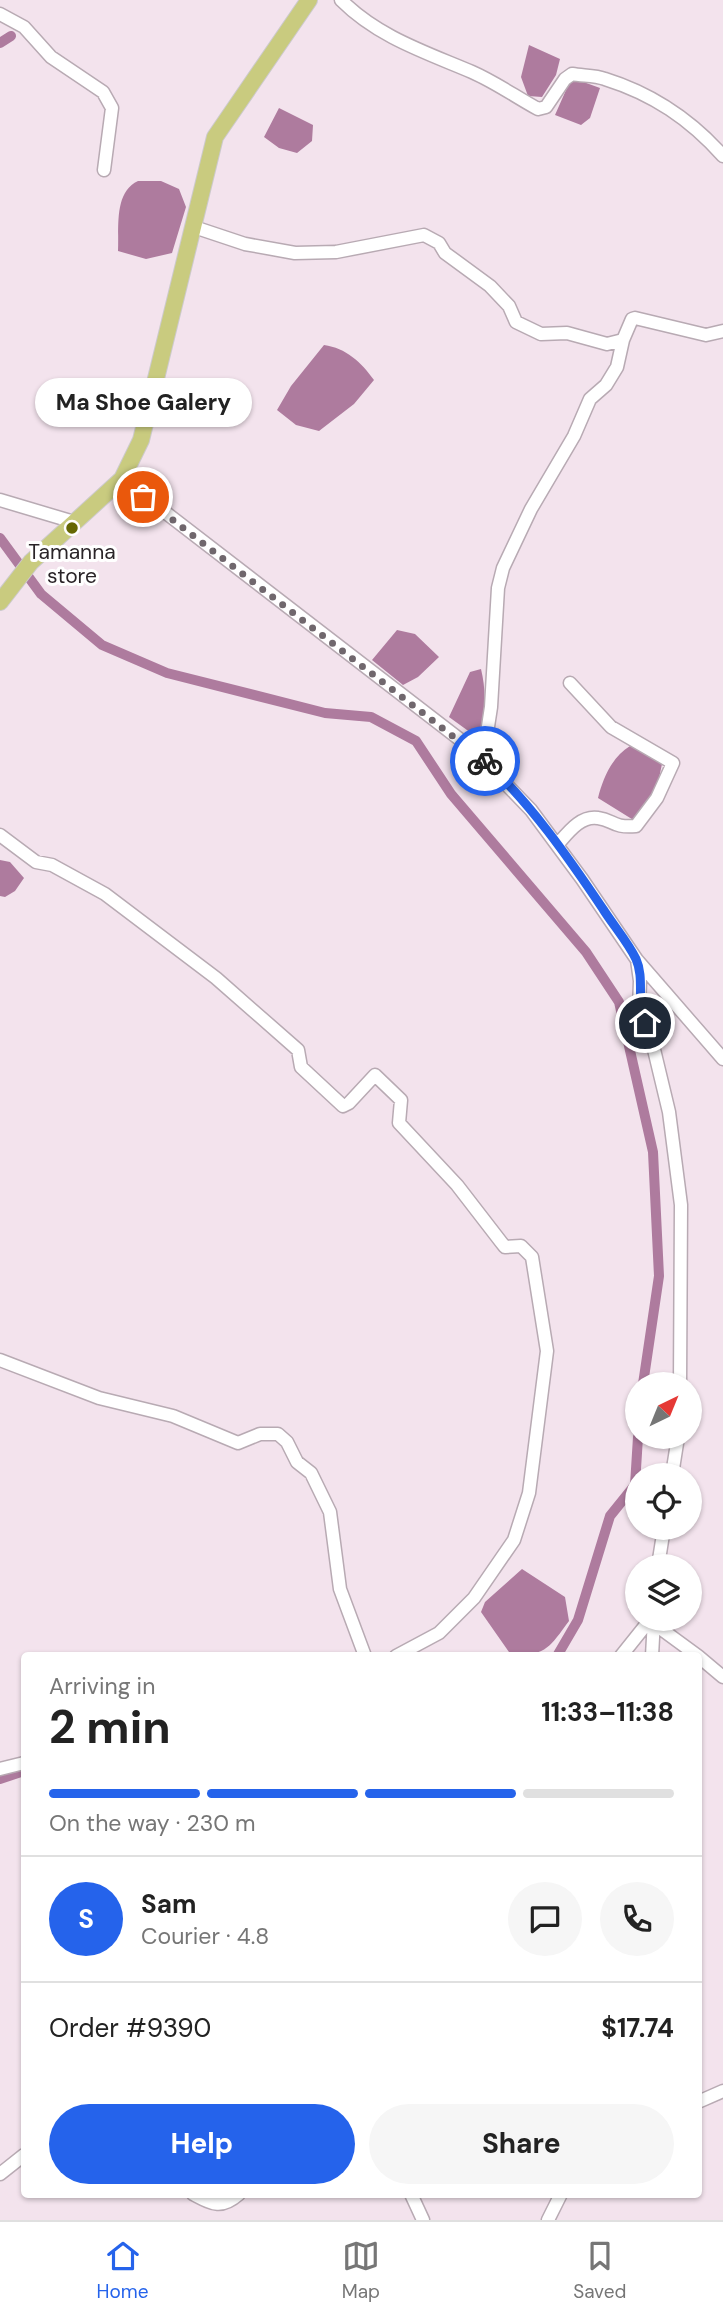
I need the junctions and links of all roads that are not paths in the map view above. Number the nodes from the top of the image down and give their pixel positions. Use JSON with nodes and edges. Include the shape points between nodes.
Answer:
{"nodes":[{"id":1,"x":309,"y":0,"type":"edge"},
{"id":2,"x":341,"y":0,"type":"edge"},
{"id":3,"x":0,"y":14,"type":"edge"},
{"id":4,"x":723,"y":156,"type":"edge"},
{"id":5,"x":104,"y":170,"type":"dead end"},
{"id":6,"x":194,"y":227,"type":"junction"},
{"id":7,"x":723,"y":331,"type":"edge"},
{"id":8,"x":623,"y":340,"type":"junction"},
{"id":9,"x":122,"y":479,"type":"junction"},
{"id":10,"x":0,"y":500,"type":"edge"},
{"id":11,"x":74,"y":523,"type":"junction"},
{"id":12,"x":0,"y":603,"type":"edge"},
{"id":13,"x":570,"y":683,"type":"dead end"},
{"id":14,"x":483,"y":759,"type":"junction"},
{"id":15,"x":0,"y":835,"type":"edge"},
{"id":16,"x":557,"y":845,"type":"junction"},
{"id":17,"x":637,"y":960,"type":"junction"},
{"id":18,"x":723,"y":1059,"type":"edge"},
{"id":19,"x":0,"y":1360,"type":"edge"},
{"id":20,"x":680,"y":1372,"type":"edge"},
{"id":21,"x":641,"y":1631,"type":"edge"},
{"id":22,"x":653,"y":1631,"type":"edge"},
{"id":23,"x":667,"y":1631,"type":"edge"},
{"id":24,"x":364,"y":1652,"type":"edge"},
{"id":25,"x":403,"y":1652,"type":"edge"},
{"id":26,"x":624,"y":1652,"type":"edge"},
{"id":27,"x":652,"y":1652,"type":"edge"},
{"id":28,"x":693,"y":1652,"type":"edge"},
{"id":29,"x":702,"y":1659,"type":"edge"},
{"id":30,"x":723,"y":1677,"type":"edge"},
{"id":31,"x":21,"y":1764,"type":"edge"},
{"id":32,"x":0,"y":1769,"type":"edge"},
{"id":33,"x":723,"y":2091,"type":"edge"},
{"id":34,"x":702,"y":2100,"type":"edge"},
{"id":35,"x":21,"y":2157,"type":"edge"},
{"id":36,"x":0,"y":2174,"type":"edge"},
{"id":37,"x":201,"y":2198,"type":"edge"},
{"id":38,"x":235,"y":2198,"type":"edge"},
{"id":39,"x":413,"y":2198,"type":"edge"},
{"id":40,"x":559,"y":2198,"type":"edge"},
{"id":41,"x":423,"y":2220,"type":"edge"},
{"id":42,"x":548,"y":2220,"type":"edge"}],
"edges":[{"from":1,"to":6,"type":"main road","via":[[215,137]]},
{"from":2,"to":4,"type":"street","via":[[385,34],[474,73],[538,109],[546,107],[572,74],[603,78],[658,100],[696,127]]},
{"from":3,"to":5,"type":"street","via":[[24,27],[51,57],[103,92],[112,108]]},
{"from":6,"to":8,"type":"street","via":[[295,253],[336,252],[424,235],[490,286],[509,306],[516,323],[541,334],[567,333],[607,344]]},
{"from":6,"to":9,"type":"main road","via":[[141,440]]},
{"from":7,"to":8,"type":"street","via":[[706,335],[635,318]]},
{"from":8,"to":14,"type":"street","via":[[617,368],[590,399],[503,568]]},
{"from":9,"to":11,"type":"main road"},
{"from":9,"to":14,"type":"street"},
{"from":10,"to":11,"type":"street"},
{"from":11,"to":12,"type":"main road","via":[[31,562]]},
{"from":13,"to":16,"type":"street","via":[[611,727],[673,763],[636,826],[618,827],[597,817],[579,822]]},
{"from":14,"to":16,"type":"street"},
{"from":15,"to":25,"type":"street","via":[[37,863],[52,865],[105,894],[216,978],[298,1050],[300,1067],[342,1106],[375,1075],[401,1100],[400,1123],[505,1247],[521,1245],[532,1257],[547,1351],[529,1493],[518,1528],[500,1564],[464,1609],[439,1633]]},
{"from":16,"to":17,"type":"street"},
{"from":17,"to":18,"type":"street"},
{"from":17,"to":20,"type":"street","via":[[639,1008],[669,1112],[681,1205]]},
{"from":19,"to":24,"type":"street","via":[[99,1398],[173,1416],[238,1443],[260,1434],[278,1434],[297,1462],[311,1473],[330,1512],[341,1589]]},
{"from":21,"to":26,"type":"street"},
{"from":22,"to":27,"type":"street"},
{"from":23,"to":28,"type":"street"},
{"from":29,"to":30,"type":"street"},
{"from":31,"to":32,"type":"street"},
{"from":33,"to":34,"type":"street"},
{"from":35,"to":36,"type":"street"},
{"from":37,"to":38,"type":"street","via":[[216,2206]]},
{"from":39,"to":41,"type":"street"},
{"from":40,"to":42,"type":"street"}]}
